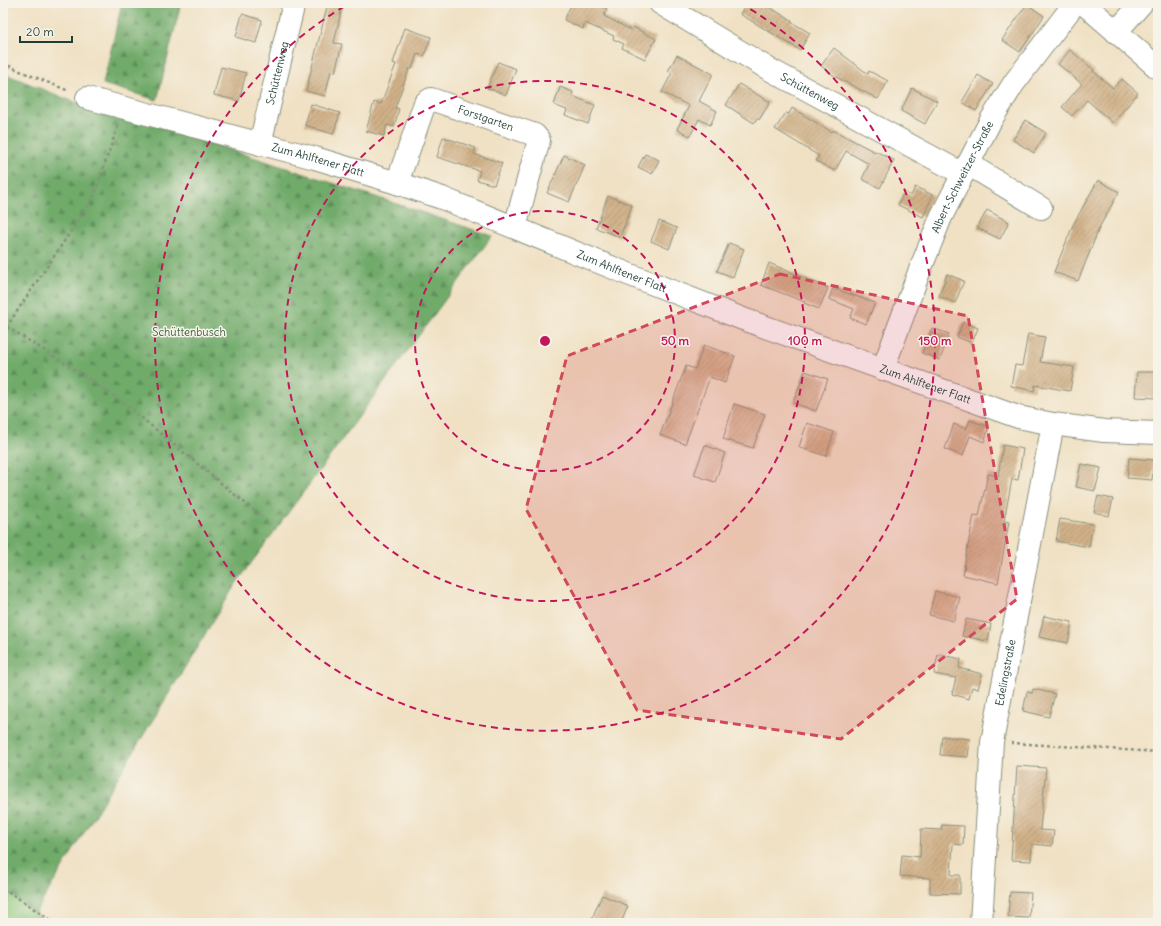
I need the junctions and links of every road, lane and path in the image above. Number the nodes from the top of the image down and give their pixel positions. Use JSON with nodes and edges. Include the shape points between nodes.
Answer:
{"nodes":[{"id":1,"x":294,"y":3,"type":"edge"},
{"id":2,"x":660,"y":3,"type":"edge"},
{"id":3,"x":1075,"y":3,"type":"edge"},
{"id":4,"x":1083,"y":3,"type":"edge"},
{"id":5,"x":1142,"y":3,"type":"edge"},
{"id":6,"x":1116,"y":32,"type":"junction"},
{"id":7,"x":3,"y":63,"type":"edge"},
{"id":8,"x":1158,"y":68,"type":"edge"},
{"id":9,"x":87,"y":98,"type":"joint"},
{"id":10,"x":124,"y":108,"type":"junction"},
{"id":11,"x":260,"y":144,"type":"junction"},
{"id":12,"x":965,"y":169,"type":"junction"},
{"id":13,"x":397,"y":182,"type":"junction"},
{"id":14,"x":1042,"y":208,"type":"dead end"},
{"id":15,"x":515,"y":227,"type":"junction"},
{"id":16,"x":6,"y":327,"type":"junction"},
{"id":17,"x":3,"y":332,"type":"edge"},
{"id":18,"x":883,"y":369,"type":"junction"},
{"id":19,"x":1053,"y":424,"type":"junction"},
{"id":20,"x":1158,"y":433,"type":"edge"},
{"id":21,"x":262,"y":517,"type":"dead end"},
{"id":22,"x":992,"y":742,"type":"junction"},
{"id":23,"x":1158,"y":752,"type":"edge"},
{"id":24,"x":3,"y":888,"type":"edge"},
{"id":25,"x":55,"y":923,"type":"edge"},
{"id":26,"x":981,"y":923,"type":"edge"}],
"edges":[{"from":1,"to":11,"type":"street","name":"Schüttenweg"},
{"from":2,"to":12,"type":"street","name":"Schüttenweg","via":[[767,68]]},
{"from":3,"to":12,"type":"street","name":"Albert-Schweitzer-Straße","via":[[1014,83]]},
{"from":4,"to":6,"type":"street"},
{"from":5,"to":6,"type":"street"},
{"from":6,"to":8,"type":"street"},
{"from":7,"to":9,"type":"path"},
{"from":9,"to":10,"type":"street","name":"Zum Ahlftener Flatt"},
{"from":10,"to":11,"type":"street","name":"Zum Ahlftener Flatt"},
{"from":10,"to":16,"type":"path","via":[[92,200]]},
{"from":11,"to":13,"type":"street","name":"Zum Ahlftener Flatt"},
{"from":12,"to":14,"type":"street","name":"Schüttenweg"},
{"from":12,"to":18,"type":"street","name":"Albert-Schweitzer-Straße","via":[[941,217]]},
{"from":13,"to":15,"type":"street","name":"Zum Ahlftener Flatt"},
{"from":13,"to":15,"type":"street","name":"Forstgarten","via":[[426,103],[431,99],[535,135],[539,140]]},
{"from":15,"to":18,"type":"street","name":"Zum Ahlftener Flatt","via":[[743,319]]},
{"from":16,"to":17,"type":"path"},
{"from":16,"to":21,"type":"path","via":[[120,400]]},
{"from":18,"to":19,"type":"street","name":"Zum Ahlftener Flatt","via":[[1018,417]]},
{"from":19,"to":20,"type":"street","name":"Zum Ahlftener Flatt","via":[[1104,431]]},
{"from":19,"to":22,"type":"street","name":"Edelingstraße"},
{"from":22,"to":23,"type":"path"},
{"from":22,"to":26,"type":"street","name":"Edelingstraße"},
{"from":24,"to":25,"type":"path"}]}
